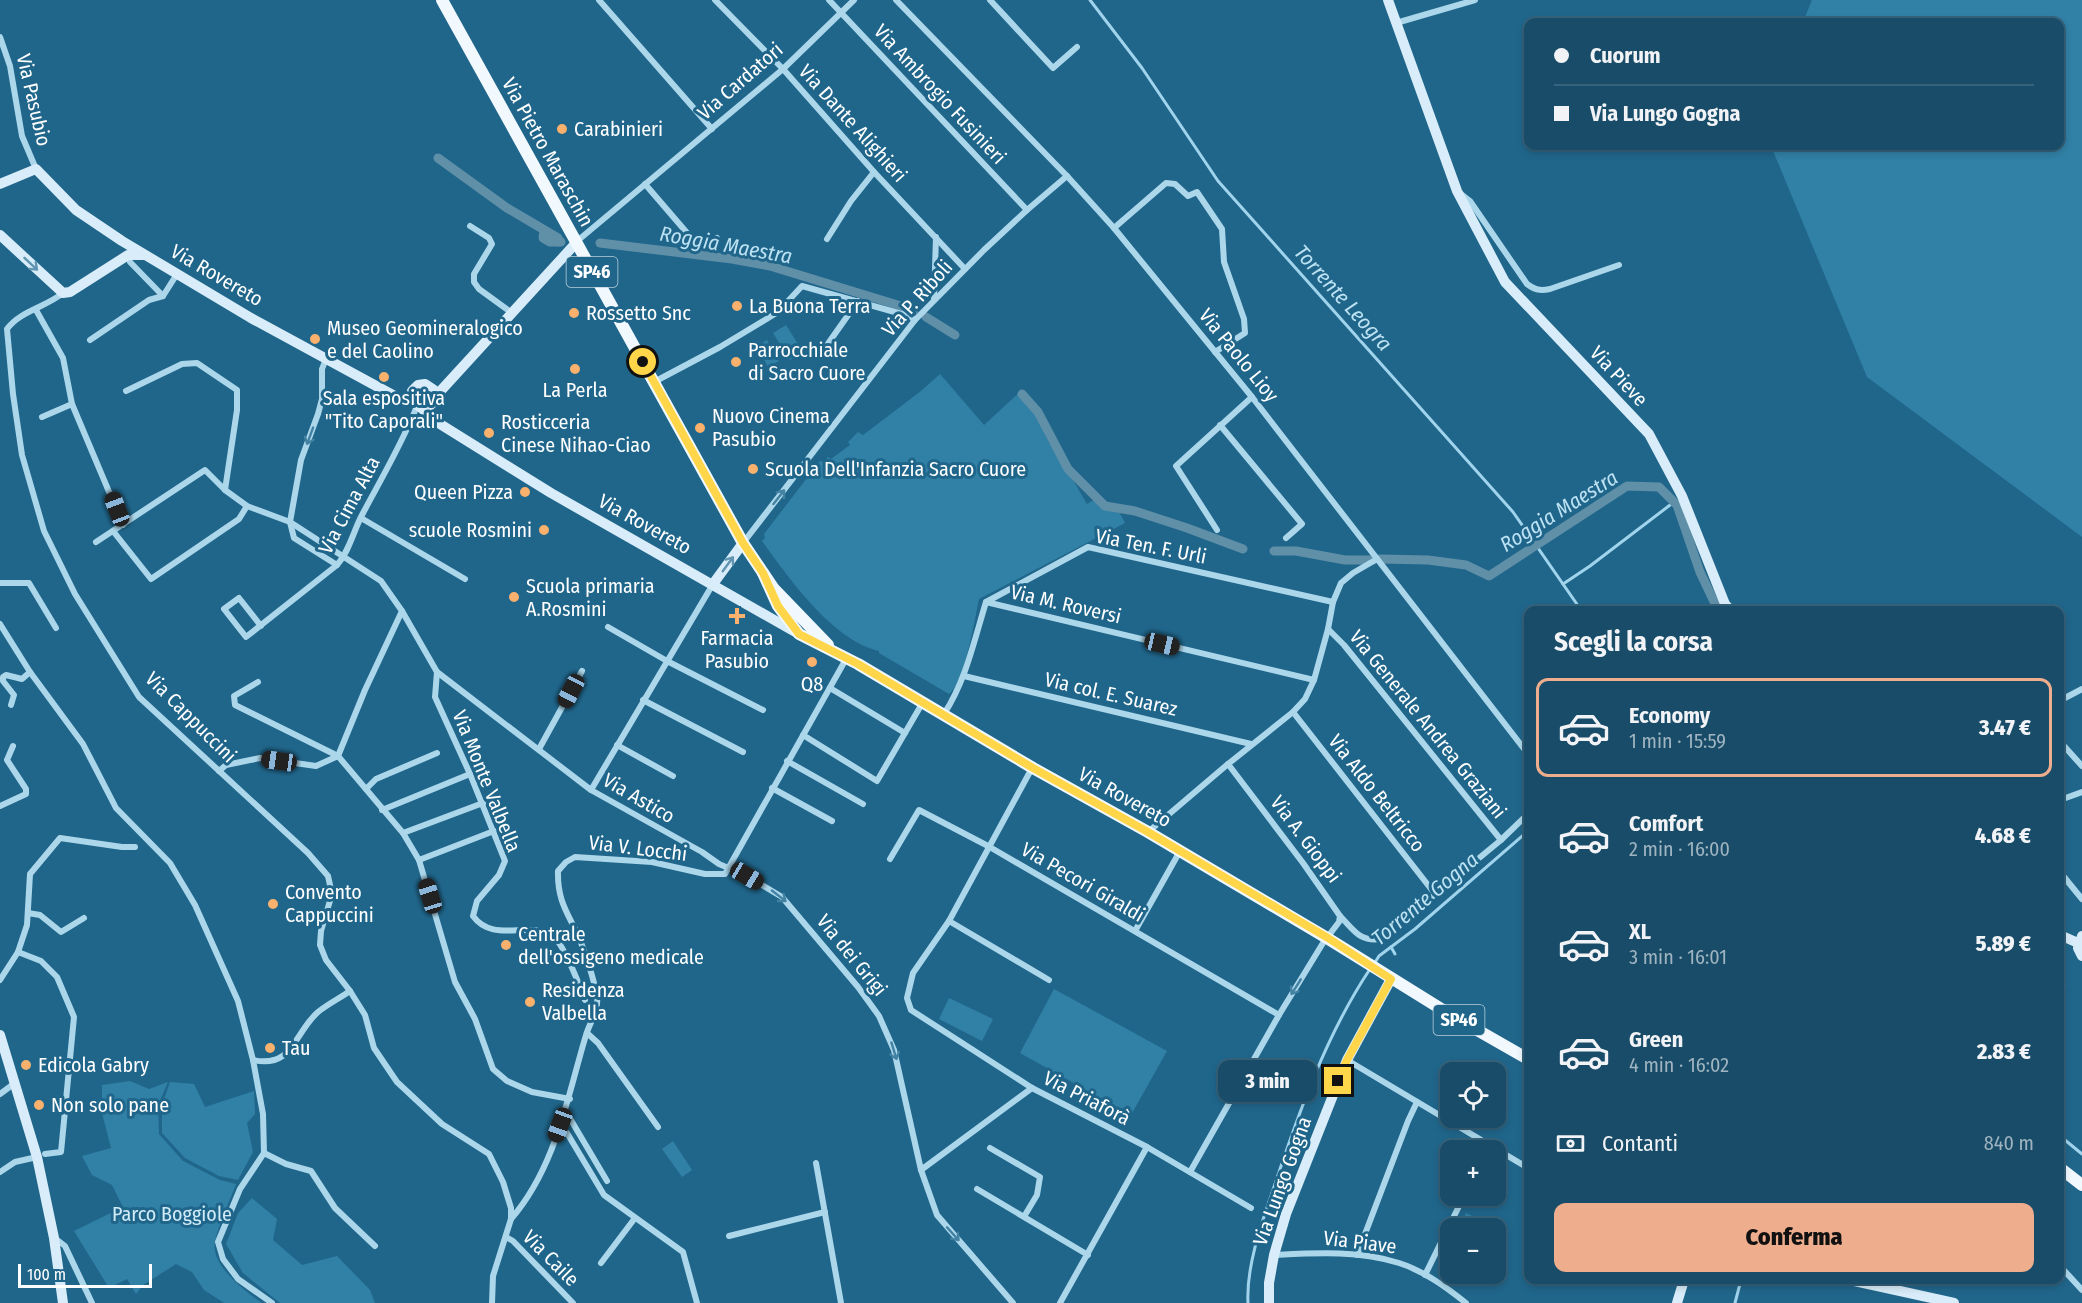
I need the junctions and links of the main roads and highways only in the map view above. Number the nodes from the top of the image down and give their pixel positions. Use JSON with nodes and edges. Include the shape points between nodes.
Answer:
{"nodes":[{"id":1,"x":442,"y":0,"type":"edge"},
{"id":2,"x":763,"y":573,"type":"junction"},
{"id":3,"x":805,"y":633,"type":"junction"},
{"id":4,"x":1524,"y":1057,"type":"edge"},
{"id":5,"x":2064,"y":1171,"type":"edge"},
{"id":6,"x":2082,"y":1185,"type":"edge"}],
"edges":[{"from":1,"to":2,"type":"main road","name":"Via Pietro Maraschin","number":"SP46"},
{"from":2,"to":3,"type":"main road","name":"Via Pietro Maraschin","number":"SP46"},
{"from":2,"to":3,"type":"main road","name":"Via Pietro Maraschin","number":"SP46","via":[[775,613]]},
{"from":3,"to":4,"type":"main road","name":"Via Rovereto","number":"SP46"},
{"from":5,"to":6,"type":"main road"}]}
